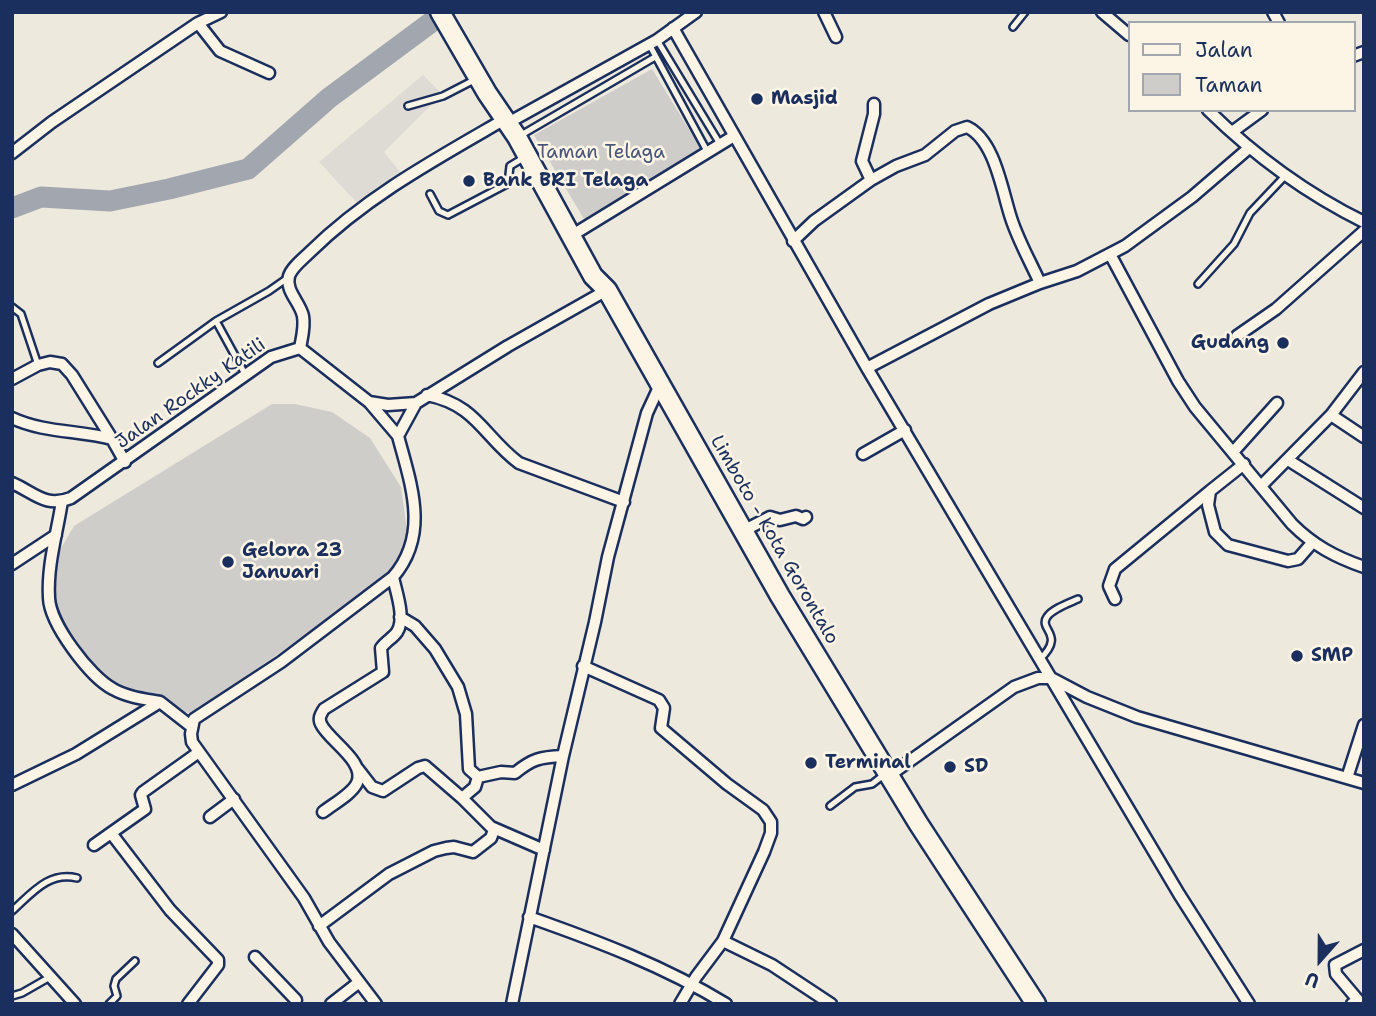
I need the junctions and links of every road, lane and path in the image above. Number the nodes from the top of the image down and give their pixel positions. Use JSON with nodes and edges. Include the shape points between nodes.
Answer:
{"nodes":[{"id":1,"x":221,"y":12,"type":"edge"},
{"id":2,"x":440,"y":12,"type":"edge"},
{"id":3,"x":453,"y":12,"type":"edge"},
{"id":4,"x":696,"y":12,"type":"edge"},
{"id":5,"x":824,"y":12,"type":"edge"},
{"id":6,"x":1026,"y":12,"type":"edge"},
{"id":7,"x":1102,"y":12,"type":"edge"},
{"id":8,"x":198,"y":23,"type":"junction"},
{"id":9,"x":1013,"y":27,"type":"dead end"},
{"id":10,"x":673,"y":28,"type":"junction"},
{"id":11,"x":458,"y":33,"type":"junction"},
{"id":12,"x":1128,"y":34,"type":"edge"},
{"id":13,"x":836,"y":37,"type":"dead end"},
{"id":14,"x":653,"y":42,"type":"junction"},
{"id":15,"x":655,"y":57,"type":"junction"},
{"id":16,"x":269,"y":73,"type":"dead end"},
{"id":17,"x":488,"y":87,"type":"junction"},
{"id":18,"x":874,"y":104,"type":"dead end"},
{"id":19,"x":408,"y":106,"type":"dead end"},
{"id":20,"x":1210,"y":112,"type":"edge"},
{"id":21,"x":1259,"y":112,"type":"edge"},
{"id":22,"x":515,"y":124,"type":"junction"},
{"id":23,"x":1232,"y":132,"type":"junction"},
{"id":24,"x":734,"y":136,"type":"junction"},
{"id":25,"x":720,"y":144,"type":"junction"},
{"id":26,"x":1249,"y":148,"type":"junction"},
{"id":27,"x":707,"y":151,"type":"junction"},
{"id":28,"x":12,"y":153,"type":"edge"},
{"id":29,"x":528,"y":156,"type":"junction"},
{"id":30,"x":1285,"y":176,"type":"junction"},
{"id":31,"x":871,"y":180,"type":"junction"},
{"id":32,"x":430,"y":194,"type":"dead end"},
{"id":33,"x":1364,"y":222,"type":"edge"},
{"id":34,"x":579,"y":231,"type":"junction"},
{"id":35,"x":1364,"y":231,"type":"edge"},
{"id":36,"x":793,"y":242,"type":"junction"},
{"id":37,"x":1110,"y":254,"type":"junction"},
{"id":38,"x":289,"y":277,"type":"junction"},
{"id":39,"x":1040,"y":283,"type":"junction"},
{"id":40,"x":1198,"y":284,"type":"dead end"},
{"id":41,"x":607,"y":290,"type":"junction"},
{"id":42,"x":12,"y":307,"type":"edge"},
{"id":43,"x":216,"y":321,"type":"junction"},
{"id":44,"x":1237,"y":336,"type":"dead end"},
{"id":45,"x":300,"y":348,"type":"junction"},
{"id":46,"x":158,"y":363,"type":"dead end"},
{"id":47,"x":38,"y":365,"type":"junction"},
{"id":48,"x":867,"y":368,"type":"junction"},
{"id":49,"x":1364,"y":372,"type":"edge"},
{"id":50,"x":245,"y":374,"type":"junction"},
{"id":51,"x":12,"y":379,"type":"edge"},
{"id":52,"x":661,"y":384,"type":"junction"},
{"id":53,"x":427,"y":396,"type":"junction"},
{"id":54,"x":369,"y":402,"type":"junction"},
{"id":55,"x":1277,"y":402,"type":"dead end"},
{"id":56,"x":416,"y":403,"type":"junction"},
{"id":57,"x":1331,"y":415,"type":"junction"},
{"id":58,"x":12,"y":418,"type":"edge"},
{"id":59,"x":905,"y":430,"type":"junction"},
{"id":60,"x":398,"y":436,"type":"junction"},
{"id":61,"x":1364,"y":437,"type":"edge"},
{"id":62,"x":112,"y":439,"type":"junction"},
{"id":63,"x":1234,"y":451,"type":"junction"},
{"id":64,"x":863,"y":454,"type":"dead end"},
{"id":65,"x":1288,"y":460,"type":"junction"},
{"id":66,"x":125,"y":461,"type":"junction"},
{"id":67,"x":1244,"y":464,"type":"junction"},
{"id":68,"x":12,"y":483,"type":"edge"},
{"id":69,"x":1261,"y":486,"type":"junction"},
{"id":70,"x":1210,"y":491,"type":"junction"},
{"id":71,"x":62,"y":502,"type":"junction"},
{"id":72,"x":624,"y":502,"type":"junction"},
{"id":73,"x":1364,"y":508,"type":"edge"},
{"id":74,"x":806,"y":517,"type":"dead end"},
{"id":75,"x":743,"y":531,"type":"junction"},
{"id":76,"x":56,"y":535,"type":"junction"},
{"id":77,"x":1312,"y":543,"type":"junction"},
{"id":78,"x":12,"y":564,"type":"edge"},
{"id":79,"x":1364,"y":567,"type":"edge"},
{"id":80,"x":393,"y":577,"type":"junction"},
{"id":81,"x":1078,"y":599,"type":"dead end"},
{"id":82,"x":1115,"y":599,"type":"dead end"},
{"id":83,"x":400,"y":617,"type":"junction"},
{"id":84,"x":1040,"y":659,"type":"junction"},
{"id":85,"x":583,"y":666,"type":"junction"},
{"id":86,"x":1051,"y":678,"type":"junction"},
{"id":87,"x":160,"y":702,"type":"junction"},
{"id":88,"x":1364,"y":725,"type":"edge"},
{"id":89,"x":192,"y":727,"type":"junction"},
{"id":90,"x":199,"y":752,"type":"junction"},
{"id":91,"x":563,"y":756,"type":"junction"},
{"id":92,"x":355,"y":766,"type":"junction"},
{"id":93,"x":889,"y":774,"type":"junction"},
{"id":94,"x":478,"y":777,"type":"junction"},
{"id":95,"x":1347,"y":778,"type":"junction"},
{"id":96,"x":1364,"y":783,"type":"edge"},
{"id":97,"x":12,"y":785,"type":"edge"},
{"id":98,"x":462,"y":798,"type":"junction"},
{"id":99,"x":234,"y":799,"type":"junction"},
{"id":100,"x":830,"y":806,"type":"dead end"},
{"id":101,"x":323,"y":812,"type":"dead end"},
{"id":102,"x":210,"y":817,"type":"dead end"},
{"id":103,"x":491,"y":827,"type":"junction"},
{"id":104,"x":111,"y":834,"type":"junction"},
{"id":105,"x":93,"y":845,"type":"dead end"},
{"id":106,"x":544,"y":850,"type":"junction"},
{"id":107,"x":77,"y":878,"type":"dead end"},
{"id":108,"x":12,"y":911,"type":"edge"},
{"id":109,"x":528,"y":917,"type":"junction"},
{"id":110,"x":319,"y":926,"type":"junction"},
{"id":111,"x":12,"y":934,"type":"edge"},
{"id":112,"x":723,"y":942,"type":"junction"},
{"id":113,"x":1364,"y":950,"type":"edge"},
{"id":114,"x":256,"y":957,"type":"dead end"},
{"id":115,"x":135,"y":961,"type":"dead end"},
{"id":116,"x":50,"y":976,"type":"junction"},
{"id":117,"x":358,"y":983,"type":"junction"},
{"id":118,"x":692,"y":983,"type":"junction"},
{"id":119,"x":12,"y":996,"type":"edge"},
{"id":120,"x":296,"y":1000,"type":"dead end"},
{"id":121,"x":75,"y":1004,"type":"edge"},
{"id":122,"x":109,"y":1004,"type":"edge"},
{"id":123,"x":188,"y":1004,"type":"edge"},
{"id":124,"x":331,"y":1004,"type":"edge"},
{"id":125,"x":376,"y":1004,"type":"edge"},
{"id":126,"x":512,"y":1004,"type":"edge"},
{"id":127,"x":680,"y":1004,"type":"edge"},
{"id":128,"x":726,"y":1004,"type":"edge"},
{"id":129,"x":831,"y":1004,"type":"edge"},
{"id":130,"x":1036,"y":1004,"type":"edge"},
{"id":131,"x":1249,"y":1004,"type":"edge"},
{"id":132,"x":1352,"y":1004,"type":"edge"}],
"edges":[{"from":1,"to":8,"type":"street"},
{"from":2,"to":11,"type":"highway"},
{"from":3,"to":11,"type":"highway"},
{"from":4,"to":10,"type":"street"},
{"from":5,"to":13,"type":"street"},
{"from":6,"to":9,"type":"lane"},
{"from":7,"to":12,"type":"street"},
{"from":8,"to":16,"type":"street","via":[[220,51]]},
{"from":8,"to":28,"type":"street"},
{"from":10,"to":14,"type":"street"},
{"from":10,"to":24,"type":"street"},
{"from":11,"to":17,"type":"highway"},
{"from":14,"to":15,"type":"lane"},
{"from":14,"to":22,"type":"street"},
{"from":14,"to":25,"type":"lane"},
{"from":15,"to":22,"type":"lane"},
{"from":15,"to":27,"type":"lane"},
{"from":17,"to":19,"type":"lane"},
{"from":17,"to":22,"type":"highway"},
{"from":18,"to":31,"type":"street","via":[[862,161]]},
{"from":20,"to":23,"type":"street"},
{"from":21,"to":23,"type":"street"},
{"from":22,"to":29,"type":"highway","name":"Limboto - Kota Gorontalo"},
{"from":22,"to":34,"type":"highway"},
{"from":22,"to":38,"type":"street","via":[[422,167],[359,208],[300,261]]},
{"from":23,"to":26,"type":"street"},
{"from":24,"to":25,"type":"street"},
{"from":24,"to":36,"type":"street"},
{"from":25,"to":27,"type":"street"},
{"from":26,"to":30,"type":"street"},
{"from":26,"to":37,"type":"street","via":[[1152,228]]},
{"from":27,"to":34,"type":"street"},
{"from":29,"to":32,"type":"lane","via":[[510,166],[505,186],[448,215],[439,211]]},
{"from":29,"to":41,"type":"highway","name":"Limboto - Kota Gorontalo","via":[[593,276]]},
{"from":30,"to":33,"type":"street"},
{"from":30,"to":40,"type":"lane","via":[[1250,213],[1234,244]]},
{"from":31,"to":36,"type":"street"},
{"from":31,"to":39,"type":"street","via":[[925,155],[956,131],[975,130],[988,150],[1010,216]]},
{"from":34,"to":41,"type":"highway"},
{"from":35,"to":44,"type":"street","via":[[1276,309]]},
{"from":36,"to":48,"type":"street"},
{"from":37,"to":39,"type":"street"},
{"from":37,"to":63,"type":"street","via":[[1178,381]]},
{"from":38,"to":43,"type":"lane"},
{"from":38,"to":45,"type":"street","via":[[290,291],[303,317]]},
{"from":39,"to":48,"type":"street","via":[[989,304]]},
{"from":41,"to":52,"type":"highway","name":"Limboto - Kota Gorontalo"},
{"from":41,"to":53,"type":"street"},
{"from":42,"to":47,"type":"lane","via":[[21,314]]},
{"from":43,"to":46,"type":"lane"},
{"from":43,"to":50,"type":"lane"},
{"from":45,"to":50,"type":"street","name":"Jalan Rockky Katili","via":[[271,357]]},
{"from":45,"to":54,"type":"street"},
{"from":47,"to":51,"type":"street"},
{"from":47,"to":62,"type":"street","via":[[50,362],[65,367]]},
{"from":48,"to":59,"type":"street"},
{"from":49,"to":57,"type":"street"},
{"from":50,"to":66,"type":"street","name":"Jalan Rockky Katili"},
{"from":52,"to":72,"type":"street","via":[[647,413]]},
{"from":52,"to":75,"type":"highway","name":"Limboto - Kota Gorontalo"},
{"from":53,"to":56,"type":"street"},
{"from":53,"to":72,"type":"street","via":[[467,411],[519,463]]},
{"from":54,"to":56,"type":"street"},
{"from":54,"to":60,"type":"street"},
{"from":55,"to":63,"type":"street"},
{"from":56,"to":60,"type":"street"},
{"from":57,"to":61,"type":"street"},
{"from":57,"to":65,"type":"street"},
{"from":58,"to":62,"type":"street","via":[[41,429]]},
{"from":59,"to":64,"type":"street"},
{"from":59,"to":84,"type":"street"},
{"from":60,"to":80,"type":"street","via":[[416,514],[404,564]]},
{"from":62,"to":66,"type":"street"},
{"from":63,"to":67,"type":"street"},
{"from":65,"to":69,"type":"street"},
{"from":65,"to":73,"type":"street"},
{"from":66,"to":71,"type":"street","name":"Jalan Rockky Katili"},
{"from":67,"to":69,"type":"street"},
{"from":67,"to":70,"type":"street"},
{"from":68,"to":71,"type":"street","via":[[48,501]]},
{"from":69,"to":77,"type":"street"},
{"from":70,"to":77,"type":"street","via":[[1208,505],[1215,532],[1228,545],[1288,561],[1298,559]]},
{"from":70,"to":82,"type":"street","via":[[1115,569],[1109,586]]},
{"from":71,"to":76,"type":"street"},
{"from":72,"to":85,"type":"street"},
{"from":74,"to":75,"type":"street","via":[[770,517]]},
{"from":75,"to":93,"type":"highway","name":"Limboto - Kota Gorontalo"},
{"from":76,"to":78,"type":"street"},
{"from":76,"to":87,"type":"street","via":[[49,601],[58,626],[110,688]]},
{"from":77,"to":79,"type":"street"},
{"from":80,"to":83,"type":"street"},
{"from":80,"to":89,"type":"street","via":[[281,662],[194,719]]},
{"from":81,"to":84,"type":"lane","via":[[1048,616],[1045,622],[1052,643]]},
{"from":83,"to":92,"type":"street","via":[[395,636],[381,648],[383,672],[324,709],[320,717],[321,725]]},
{"from":83,"to":94,"type":"street","via":[[415,625],[435,649],[458,687],[466,714],[468,769]]},
{"from":84,"to":86,"type":"street"},
{"from":85,"to":91,"type":"street"},
{"from":85,"to":112,"type":"street","via":[[659,700],[664,708],[660,728],[763,810],[771,822],[764,852]]},
{"from":86,"to":93,"type":"street","via":[[1014,687]]},
{"from":86,"to":95,"type":"street","via":[[1137,717]]},
{"from":86,"to":131,"type":"street"},
{"from":87,"to":89,"type":"street"},
{"from":87,"to":97,"type":"street","via":[[76,754]]},
{"from":88,"to":95,"type":"street"},
{"from":89,"to":90,"type":"street","via":[[192,742]]},
{"from":90,"to":99,"type":"street"},
{"from":90,"to":104,"type":"street","via":[[143,792],[145,809]]},
{"from":91,"to":94,"type":"street","via":[[528,762],[514,773]]},
{"from":91,"to":106,"type":"street"},
{"from":92,"to":98,"type":"street","via":[[372,787],[383,791],[425,766]]},
{"from":92,"to":101,"type":"street","via":[[356,786]]},
{"from":93,"to":100,"type":"lane","via":[[855,787]]},
{"from":93,"to":130,"type":"highway","name":"Limboto - Kota Gorontalo"},
{"from":94,"to":98,"type":"street"},
{"from":95,"to":96,"type":"street"},
{"from":98,"to":103,"type":"street"},
{"from":99,"to":102,"type":"street"},
{"from":99,"to":110,"type":"street"},
{"from":103,"to":106,"type":"street"},
{"from":103,"to":110,"type":"street","via":[[493,836],[472,852],[439,850],[397,869]]},
{"from":104,"to":105,"type":"street"},
{"from":104,"to":123,"type":"street","via":[[170,909],[218,960]]},
{"from":106,"to":109,"type":"street"},
{"from":107,"to":108,"type":"lane","via":[[55,876]]},
{"from":109,"to":118,"type":"street"},
{"from":109,"to":126,"type":"street"},
{"from":110,"to":117,"type":"street"},
{"from":111,"to":116,"type":"street"},
{"from":112,"to":118,"type":"street"},
{"from":112,"to":129,"type":"street","via":[[772,965]]},
{"from":113,"to":132,"type":"street","via":[[1335,965],[1336,974],[1358,1000]]},
{"from":114,"to":120,"type":"street"},
{"from":115,"to":122,"type":"lane","via":[[116,979],[118,993]]},
{"from":116,"to":119,"type":"lane"},
{"from":116,"to":121,"type":"street"},
{"from":117,"to":124,"type":"street"},
{"from":117,"to":125,"type":"street"},
{"from":118,"to":127,"type":"street"},
{"from":118,"to":128,"type":"street"}]}
